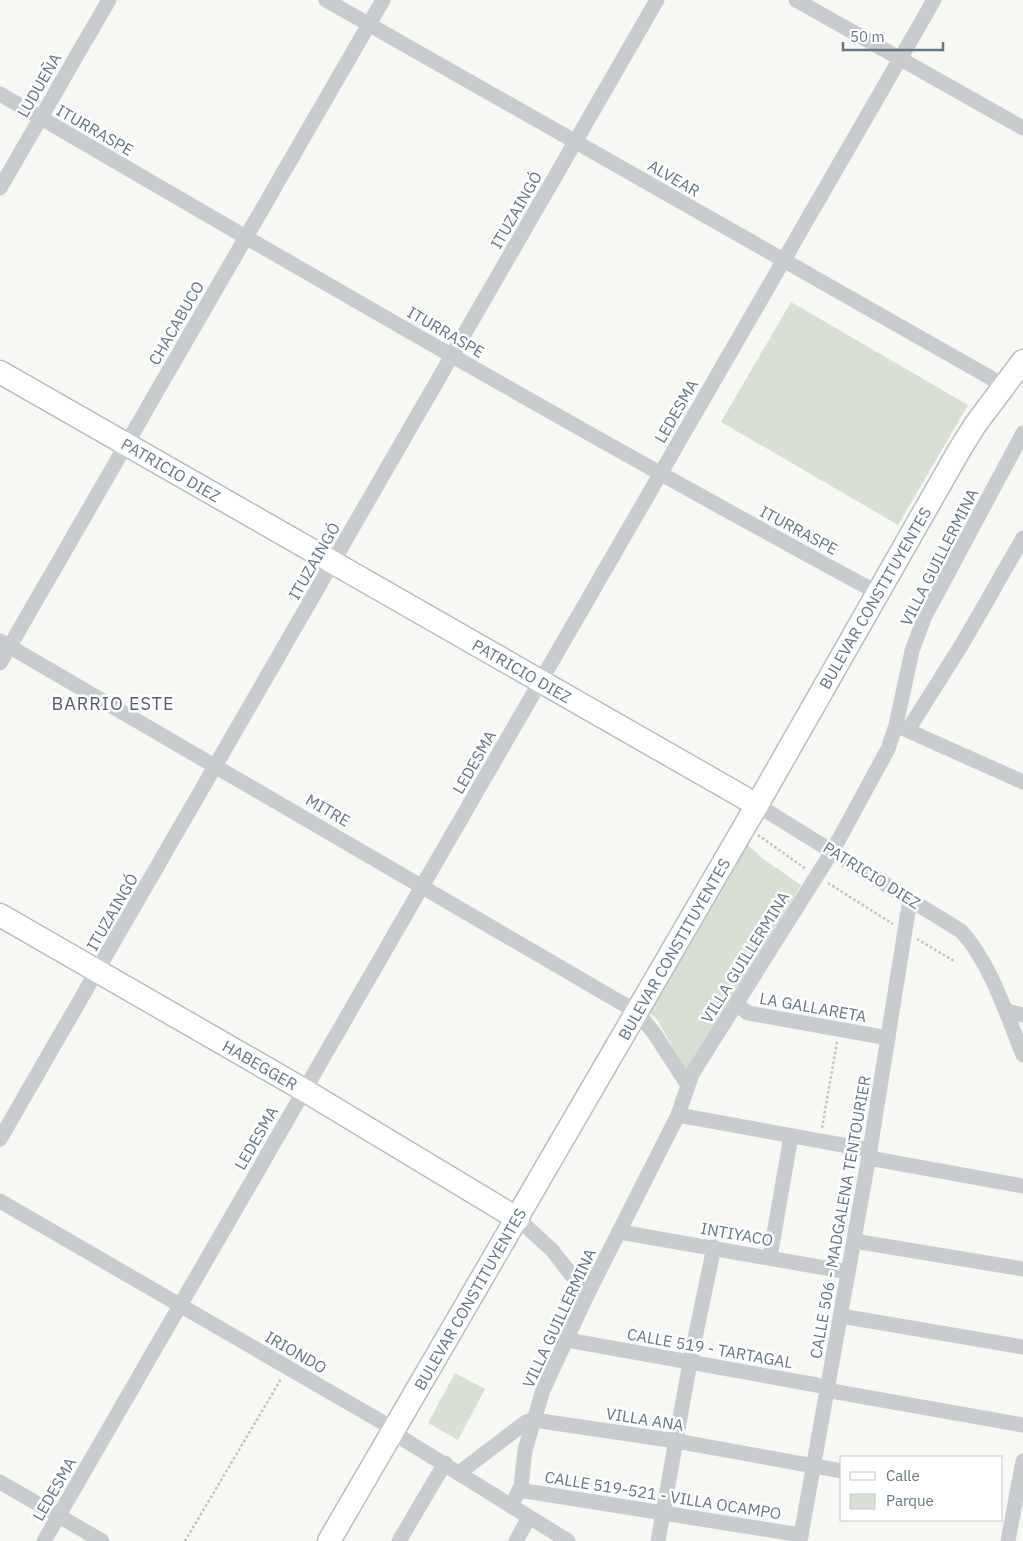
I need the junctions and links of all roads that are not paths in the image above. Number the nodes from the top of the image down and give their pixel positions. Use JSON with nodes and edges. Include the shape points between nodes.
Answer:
{"nodes":[{"id":1,"x":109,"y":0,"type":"edge"},
{"id":2,"x":326,"y":0,"type":"edge"},
{"id":3,"x":383,"y":0,"type":"edge"},
{"id":4,"x":656,"y":0,"type":"edge"},
{"id":5,"x":796,"y":0,"type":"edge"},
{"id":6,"x":934,"y":0,"type":"edge"},
{"id":7,"x":368,"y":25,"type":"junction"},
{"id":8,"x":900,"y":60,"type":"junction"},
{"id":9,"x":0,"y":94,"type":"edge"},
{"id":10,"x":41,"y":118,"type":"junction"},
{"id":11,"x":1023,"y":128,"type":"edge"},
{"id":12,"x":575,"y":142,"type":"junction"},
{"id":13,"x":0,"y":188,"type":"edge"},
{"id":14,"x":245,"y":238,"type":"junction"},
{"id":15,"x":783,"y":262,"type":"junction"},
{"id":16,"x":452,"y":355,"type":"junction"},
{"id":17,"x":1023,"y":361,"type":"edge"},
{"id":18,"x":0,"y":372,"type":"edge"},
{"id":19,"x":1005,"y":386,"type":"junction"},
{"id":20,"x":1023,"y":433,"type":"edge"},
{"id":21,"x":126,"y":445,"type":"junction"},
{"id":22,"x":660,"y":475,"type":"junction"},
{"id":23,"x":1023,"y":538,"type":"edge"},
{"id":24,"x":333,"y":562,"type":"junction"},
{"id":25,"x":878,"y":593,"type":"junction"},
{"id":26,"x":5,"y":643,"type":"edge"},
{"id":27,"x":0,"y":663,"type":"edge"},
{"id":28,"x":540,"y":682,"type":"junction"},
{"id":29,"x":902,"y":728,"type":"junction"},
{"id":30,"x":217,"y":765,"type":"junction"},
{"id":31,"x":1023,"y":782,"type":"edge"},
{"id":32,"x":757,"y":805,"type":"junction"},
{"id":33,"x":832,"y":850,"type":"junction"},
{"id":34,"x":422,"y":885,"type":"junction"},
{"id":35,"x":910,"y":898,"type":"junction"},
{"id":36,"x":0,"y":915,"type":"edge"},
{"id":37,"x":98,"y":971,"type":"junction"},
{"id":38,"x":736,"y":1004,"type":"junction"},
{"id":39,"x":1006,"y":1011,"type":"junction"},
{"id":40,"x":637,"y":1012,"type":"junction"},
{"id":41,"x":1023,"y":1015,"type":"edge"},
{"id":42,"x":888,"y":1038,"type":"junction"},
{"id":43,"x":1023,"y":1055,"type":"edge"},
{"id":44,"x":687,"y":1084,"type":"junction"},
{"id":45,"x":304,"y":1090,"type":"junction"},
{"id":46,"x":678,"y":1115,"type":"junction"},
{"id":47,"x":791,"y":1136,"type":"junction"},
{"id":48,"x":0,"y":1139,"type":"edge"},
{"id":49,"x":870,"y":1154,"type":"junction"},
{"id":50,"x":1023,"y":1186,"type":"edge"},
{"id":51,"x":0,"y":1201,"type":"edge"},
{"id":52,"x":518,"y":1219,"type":"junction"},
{"id":53,"x":620,"y":1232,"type":"junction"},
{"id":54,"x":854,"y":1241,"type":"junction"},
{"id":55,"x":714,"y":1247,"type":"junction"},
{"id":56,"x":770,"y":1257,"type":"junction"},
{"id":57,"x":1023,"y":1269,"type":"edge"},
{"id":58,"x":848,"y":1272,"type":"junction"},
{"id":59,"x":587,"y":1295,"type":"junction"},
{"id":60,"x":181,"y":1304,"type":"junction"},
{"id":61,"x":841,"y":1316,"type":"junction"},
{"id":62,"x":567,"y":1340,"type":"junction"},
{"id":63,"x":1023,"y":1347,"type":"edge"},
{"id":64,"x":690,"y":1362,"type":"junction"},
{"id":65,"x":828,"y":1388,"type":"junction"},
{"id":66,"x":534,"y":1420,"type":"junction"},
{"id":67,"x":1023,"y":1425,"type":"edge"},
{"id":68,"x":400,"y":1435,"type":"junction"},
{"id":69,"x":676,"y":1441,"type":"junction"},
{"id":70,"x":1023,"y":1461,"type":"edge"},
{"id":71,"x":445,"y":1463,"type":"junction"},
{"id":72,"x":814,"y":1466,"type":"junction"},
{"id":73,"x":840,"y":1471,"type":"edge"},
{"id":74,"x":458,"y":1472,"type":"junction"},
{"id":75,"x":0,"y":1482,"type":"edge"},
{"id":76,"x":519,"y":1490,"type":"junction"},
{"id":77,"x":1013,"y":1504,"type":"edge"},
{"id":78,"x":511,"y":1506,"type":"junction"},
{"id":79,"x":664,"y":1512,"type":"junction"},
{"id":80,"x":58,"y":1516,"type":"junction"},
{"id":81,"x":529,"y":1518,"type":"junction"},
{"id":82,"x":800,"y":1538,"type":"edge"},
{"id":83,"x":44,"y":1541,"type":"edge"},
{"id":84,"x":102,"y":1541,"type":"edge"},
{"id":85,"x":329,"y":1541,"type":"edge"},
{"id":86,"x":399,"y":1541,"type":"edge"},
{"id":87,"x":516,"y":1541,"type":"edge"},
{"id":88,"x":568,"y":1541,"type":"edge"},
{"id":89,"x":658,"y":1541,"type":"edge"},
{"id":90,"x":1008,"y":1541,"type":"edge"}],
"edges":[{"from":1,"to":10,"type":"street","name":"LUDUEÑA"},
{"from":2,"to":7,"type":"street","name":"ALVEAR"},
{"from":3,"to":7,"type":"street","name":"CHACABUCO"},
{"from":4,"to":12,"type":"street","name":"ITUZAINGÓ"},
{"from":5,"to":8,"type":"street"},
{"from":6,"to":8,"type":"street","name":"LEDESMA"},
{"from":7,"to":12,"type":"street","name":"ALVEAR"},
{"from":7,"to":14,"type":"street","name":"CHACABUCO"},
{"from":8,"to":11,"type":"street"},
{"from":8,"to":15,"type":"street","name":"LEDESMA"},
{"from":9,"to":10,"type":"street","name":"ITURRASPE"},
{"from":10,"to":13,"type":"street","name":"LUDUEÑA"},
{"from":10,"to":14,"type":"street","name":"ITURRASPE"},
{"from":12,"to":15,"type":"street","name":"ALVEAR"},
{"from":12,"to":16,"type":"street","name":"ITUZAINGÓ"},
{"from":14,"to":16,"type":"street","name":"ITURRASPE"},
{"from":14,"to":21,"type":"street","name":"CHACABUCO"},
{"from":15,"to":19,"type":"street","name":"ALVEAR"},
{"from":15,"to":22,"type":"street","name":"LEDESMA"},
{"from":16,"to":22,"type":"street","name":"ITURRASPE"},
{"from":16,"to":24,"type":"street","name":"ITUZAINGÓ"},
{"from":17,"to":19,"type":"street","name":"BULEVAR CONSTITUYENTES"},
{"from":18,"to":21,"type":"street","name":"PATRICIO DIEZ"},
{"from":19,"to":25,"type":"street","name":"BULEVAR CONSTITUYENTES","via":[[960,449]]},
{"from":20,"to":29,"type":"street","name":"VILLA GUILLERMINA","via":[[924,618],[912,651]]},
{"from":21,"to":24,"type":"street","name":"PATRICIO DIEZ"},
{"from":21,"to":26,"type":"street","name":"CHACABUCO"},
{"from":22,"to":25,"type":"street","name":"ITURRASPE"},
{"from":22,"to":28,"type":"street","name":"LEDESMA"},
{"from":23,"to":29,"type":"street","via":[[964,641]]},
{"from":24,"to":28,"type":"street","name":"PATRICIO DIEZ"},
{"from":24,"to":30,"type":"street","name":"ITUZAINGÓ"},
{"from":25,"to":32,"type":"street","name":"BULEVAR CONSTITUYENTES"},
{"from":26,"to":27,"type":"street","name":"CHACABUCO"},
{"from":26,"to":30,"type":"street","name":"MITRE"},
{"from":28,"to":32,"type":"street","name":"PATRICIO DIEZ"},
{"from":28,"to":34,"type":"street","name":"LEDESMA"},
{"from":29,"to":31,"type":"street"},
{"from":29,"to":33,"type":"street","name":"VILLA GUILLERMINA"},
{"from":30,"to":34,"type":"street","name":"MITRE"},
{"from":30,"to":37,"type":"street","name":"ITUZAINGÓ"},
{"from":32,"to":33,"type":"street","name":"PATRICIO DIEZ"},
{"from":32,"to":40,"type":"street","name":"BULEVAR CONSTITUYENTES"},
{"from":33,"to":35,"type":"street","name":"PATRICIO DIEZ"},
{"from":33,"to":38,"type":"street","name":"VILLA GUILLERMINA"},
{"from":34,"to":40,"type":"street","name":"MITRE"},
{"from":34,"to":45,"type":"street","name":"LEDESMA"},
{"from":35,"to":39,"type":"street","name":"PATRICIO DIEZ","via":[[950,923],[971,942]]},
{"from":35,"to":42,"type":"street","name":"CALLE 506 - MADGALENA TENTOURIER"},
{"from":36,"to":37,"type":"street","name":"HABEGGER"},
{"from":37,"to":45,"type":"street","name":"HABEGGER"},
{"from":37,"to":48,"type":"street","name":"ITUZAINGÓ"},
{"from":38,"to":42,"type":"street","name":"LA GALLARETA","via":[[748,1013]]},
{"from":38,"to":44,"type":"street","name":"VILLA GUILLERMINA"},
{"from":39,"to":41,"type":"street"},
{"from":39,"to":43,"type":"street","name":"PATRICIO DIEZ"},
{"from":40,"to":44,"type":"street"},
{"from":40,"to":52,"type":"street","name":"BULEVAR CONSTITUYENTES"},
{"from":42,"to":49,"type":"street","name":"CALLE 506 - MADGALENA TENTOURIER"},
{"from":44,"to":46,"type":"street","name":"VILLA GUILLERMINA"},
{"from":45,"to":52,"type":"street","name":"HABEGGER"},
{"from":45,"to":60,"type":"street","name":"LEDESMA"},
{"from":46,"to":47,"type":"street"},
{"from":46,"to":53,"type":"street","name":"VILLA GUILLERMINA","via":[[641,1184]]},
{"from":47,"to":49,"type":"street"},
{"from":47,"to":56,"type":"street"},
{"from":49,"to":50,"type":"street"},
{"from":49,"to":54,"type":"street","name":"CALLE 506 - MADGALENA TENTOURIER"},
{"from":51,"to":60,"type":"street","name":"IRIONDO"},
{"from":52,"to":59,"type":"street","via":[[552,1250]]},
{"from":52,"to":68,"type":"street","name":"BULEVAR CONSTITUYENTES"},
{"from":53,"to":55,"type":"street","name":"INTIYACO"},
{"from":53,"to":59,"type":"street","name":"VILLA GUILLERMINA"},
{"from":54,"to":57,"type":"street"},
{"from":54,"to":58,"type":"street","name":"CALLE 506 - MADGALENA TENTOURIER"},
{"from":55,"to":56,"type":"street","name":"INTIYACO"},
{"from":55,"to":64,"type":"street"},
{"from":56,"to":58,"type":"street","name":"INTIYACO"},
{"from":58,"to":61,"type":"street","name":"CALLE 506 - MADGALENA TENTOURIER"},
{"from":59,"to":62,"type":"street","name":"VILLA GUILLERMINA"},
{"from":60,"to":68,"type":"street","name":"IRIONDO"},
{"from":60,"to":80,"type":"street","name":"LEDESMA"},
{"from":61,"to":63,"type":"street"},
{"from":61,"to":65,"type":"street","name":"CALLE 506 - MADGALENA TENTOURIER"},
{"from":62,"to":64,"type":"street","name":"CALLE 519 - TARTAGAL"},
{"from":62,"to":66,"type":"street","name":"VILLA GUILLERMINA","via":[[543,1390]]},
{"from":64,"to":65,"type":"street","name":"CALLE 519 - TARTAGAL"},
{"from":64,"to":69,"type":"street"},
{"from":65,"to":67,"type":"street","name":"CALLE 519 - TARTAGAL"},
{"from":65,"to":72,"type":"street","name":"CALLE 506 - MADGALENA TENTOURIER"},
{"from":66,"to":69,"type":"street","name":"VILLA ANA"},
{"from":66,"to":74,"type":"street","via":[[526,1422]]},
{"from":66,"to":76,"type":"street","name":"VILLA GUILLERMINA","via":[[525,1450]]},
{"from":68,"to":71,"type":"street","name":"IRIONDO"},
{"from":68,"to":85,"type":"street","name":"BULEVAR CONSTITUYENTES"},
{"from":69,"to":72,"type":"street","name":"VILLA ANA"},
{"from":69,"to":79,"type":"street"},
{"from":70,"to":77,"type":"street"},
{"from":71,"to":74,"type":"street","name":"IRIONDO"},
{"from":71,"to":86,"type":"street"},
{"from":72,"to":73,"type":"street","name":"VILLA ANA"},
{"from":72,"to":82,"type":"street","name":"CALLE 506 - MADGALENA TENTOURIER"},
{"from":74,"to":78,"type":"street","name":"IRIONDO"},
{"from":75,"to":80,"type":"street"},
{"from":76,"to":78,"type":"street","name":"VILLA GUILLERMINA"},
{"from":76,"to":79,"type":"street","name":"CALLE 519-521 - VILLA OCAMPO"},
{"from":77,"to":90,"type":"street"},
{"from":78,"to":81,"type":"street","name":"IRIONDO"},
{"from":79,"to":82,"type":"street","name":"CALLE 519-521 - VILLA OCAMPO"},
{"from":79,"to":89,"type":"street"},
{"from":80,"to":83,"type":"street","name":"LEDESMA"},
{"from":80,"to":84,"type":"street"},
{"from":81,"to":87,"type":"street"},
{"from":81,"to":88,"type":"street","name":"IRIONDO"}]}
